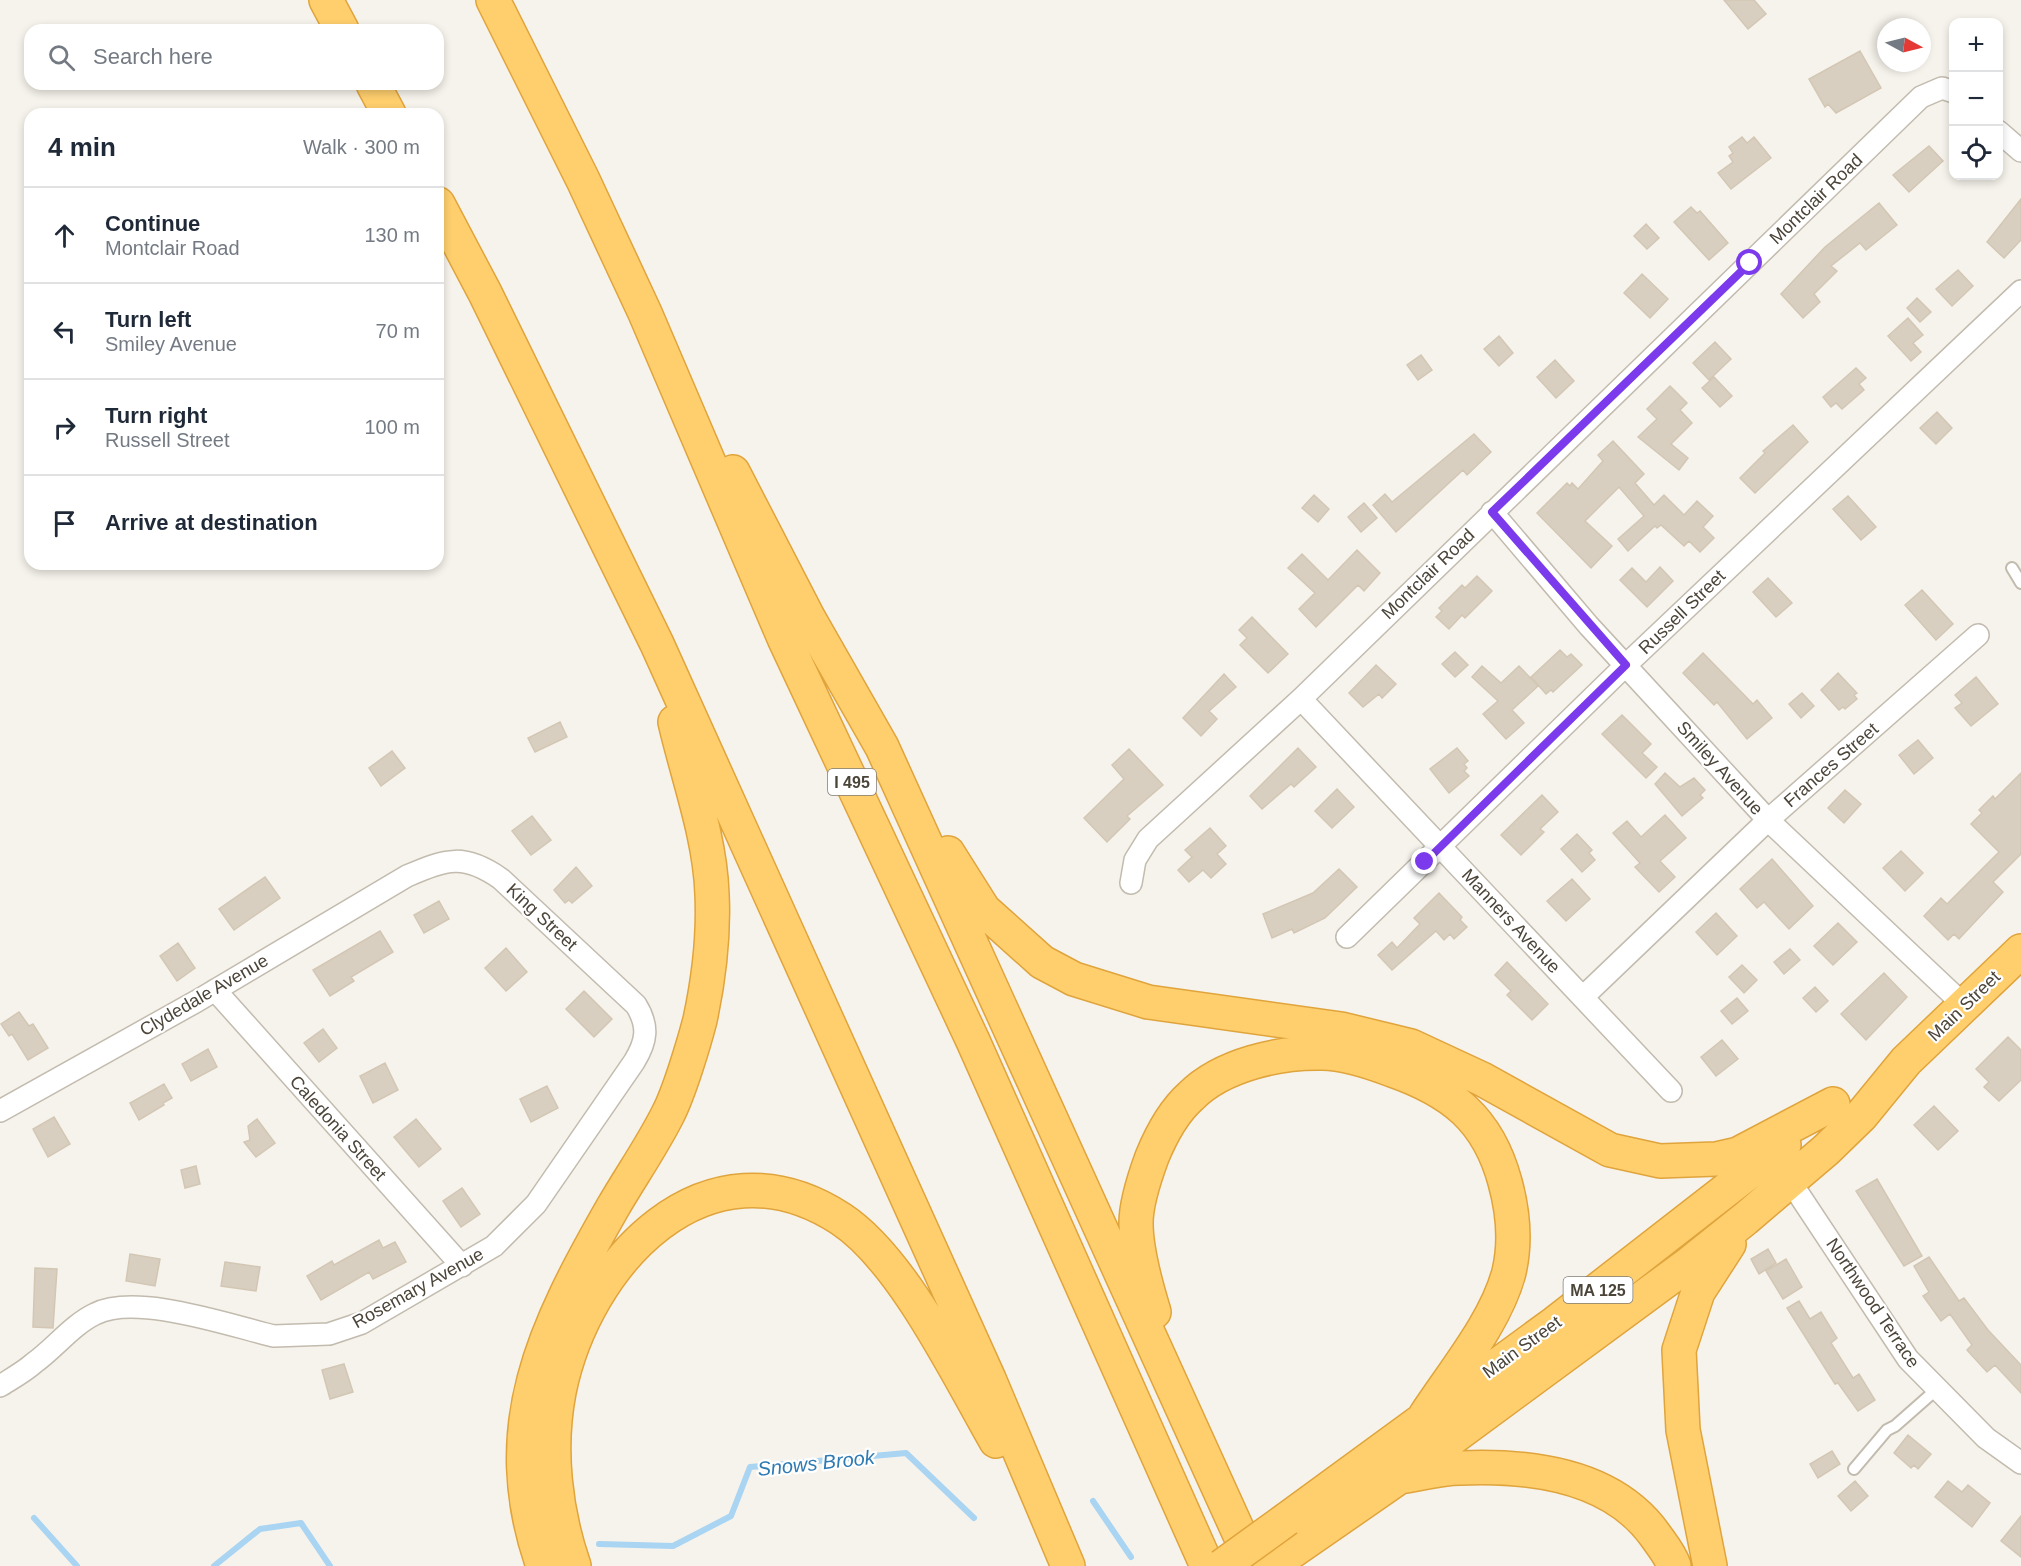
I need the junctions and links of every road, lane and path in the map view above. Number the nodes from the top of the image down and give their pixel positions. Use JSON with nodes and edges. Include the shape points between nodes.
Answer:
{"nodes":[{"id":1,"x":326,"y":0,"type":"edge"},
{"id":2,"x":493,"y":0,"type":"edge"},
{"id":3,"x":339,"y":24,"type":"edge"},
{"id":4,"x":376,"y":90,"type":"edge"},
{"id":5,"x":1949,"y":91,"type":"edge"},
{"id":6,"x":386,"y":108,"type":"edge"},
{"id":7,"x":2003,"y":135,"type":"edge"},
{"id":8,"x":2021,"y":151,"type":"edge"},
{"id":9,"x":444,"y":215,"type":"edge"},
{"id":10,"x":2021,"y":291,"type":"edge"},
{"id":11,"x":645,"y":313,"type":"junction"},
{"id":12,"x":1492,"y":512,"type":"junction"},
{"id":13,"x":2012,"y":568,"type":"dead end"},
{"id":14,"x":2021,"y":583,"type":"edge"},
{"id":15,"x":1978,"y":635,"type":"dead end"},
{"id":16,"x":657,"y":644,"type":"junction"},
{"id":17,"x":1626,"y":665,"type":"junction"},
{"id":18,"x":1301,"y":699,"type":"junction"},
{"id":19,"x":882,"y":747,"type":"junction"},
{"id":20,"x":1768,"y":820,"type":"junction"},
{"id":21,"x":1440,"y":847,"type":"junction"},
{"id":22,"x":407,"y":876,"type":"joint"},
{"id":23,"x":1131,"y":883,"type":"dead end"},
{"id":24,"x":1347,"y":938,"type":"dead end"},
{"id":25,"x":2021,"y":951,"type":"edge"},
{"id":26,"x":215,"y":990,"type":"junction"},
{"id":27,"x":1583,"y":997,"type":"junction"},
{"id":28,"x":1965,"y":1006,"type":"junction"},
{"id":29,"x":646,"y":1032,"type":"joint"},
{"id":30,"x":1906,"y":1061,"type":"junction"},
{"id":31,"x":1671,"y":1091,"type":"dead end"},
{"id":32,"x":1833,"y":1104,"type":"junction"},
{"id":33,"x":0,"y":1111,"type":"edge"},
{"id":34,"x":1790,"y":1181,"type":"junction"},
{"id":35,"x":1745,"y":1219,"type":"junction"},
{"id":36,"x":462,"y":1266,"type":"junction"},
{"id":37,"x":0,"y":1386,"type":"edge"},
{"id":38,"x":1937,"y":1389,"type":"junction"},
{"id":39,"x":1425,"y":1416,"type":"junction"},
{"id":40,"x":1194,"y":1430,"type":"junction"},
{"id":41,"x":2021,"y":1463,"type":"edge"},
{"id":42,"x":1854,"y":1469,"type":"dead end"},
{"id":43,"x":1398,"y":1478,"type":"junction"},
{"id":44,"x":1293,"y":1532,"type":"junction"},
{"id":45,"x":1065,"y":1559,"type":"edge"},
{"id":46,"x":543,"y":1566,"type":"edge"},
{"id":47,"x":574,"y":1566,"type":"edge"},
{"id":48,"x":1207,"y":1566,"type":"edge"},
{"id":49,"x":1222,"y":1566,"type":"edge"},
{"id":50,"x":1254,"y":1566,"type":"edge"},
{"id":51,"x":1271,"y":1566,"type":"edge"},
{"id":52,"x":1674,"y":1566,"type":"edge"},
{"id":53,"x":1710,"y":1566,"type":"edge"}],
"edges":[{"from":1,"to":3,"type":"highway"},
{"from":2,"to":11,"type":"highway","number":"I 495"},
{"from":4,"to":6,"type":"highway"},
{"from":5,"to":12,"type":"street","name":"Montclair Road","via":[[1941,88],[1921,97]]},
{"from":7,"to":8,"type":"street"},
{"from":9,"to":16,"type":"highway"},
{"from":10,"to":17,"type":"street","name":"Russell Street"},
{"from":11,"to":19,"type":"highway"},
{"from":11,"to":48,"type":"highway","number":"I 495","via":[[784,638],[973,1041]]},
{"from":12,"to":17,"type":"street","name":"Smiley Avenue"},
{"from":12,"to":18,"type":"street","name":"Montclair Road"},
{"from":13,"to":14,"type":"lane"},
{"from":15,"to":20,"type":"street","name":"Frances Street"},
{"from":16,"to":45,"type":"highway","via":[[989,1379]]},
{"from":16,"to":46,"type":"highway","via":[[702,826],[712,892],[712,951],[699,1021],[669,1112],[573,1280],[543,1343],[528,1400],[523,1455],[534,1540]]},
{"from":17,"to":20,"type":"street","name":"Smiley Avenue"},
{"from":17,"to":21,"type":"street","name":"Russell Street"},
{"from":18,"to":21,"type":"street","name":"Manners Avenue"},
{"from":18,"to":23,"type":"street","name":"Montclair Road","via":[[1148,839],[1135,860]]},
{"from":19,"to":32,"type":"highway","via":[[984,910],[1042,962],[1074,979],[1148,1002],[1341,1029],[1411,1046],[1482,1079],[1610,1150],[1660,1161],[1716,1159],[1738,1154]]},
{"from":19,"to":40,"type":"highway"},
{"from":20,"to":27,"type":"street","name":"Frances Street"},
{"from":20,"to":28,"type":"street","name":"Smiley Avenue"},
{"from":21,"to":24,"type":"street","name":"Russell Street"},
{"from":21,"to":27,"type":"street","name":"Manners Avenue"},
{"from":22,"to":26,"type":"street","name":"Clydedale Avenue"},
{"from":22,"to":29,"type":"street","name":"King Street","via":[[456,860],[489,870],[629,997],[642,1015]]},
{"from":25,"to":28,"type":"highway","name":"Main Street","number":"MA 125"},
{"from":26,"to":33,"type":"street","name":"Clydedale Avenue"},
{"from":26,"to":36,"type":"street","name":"Caledonia Street"},
{"from":27,"to":31,"type":"street","name":"Manners Avenue"},
{"from":28,"to":30,"type":"highway","name":"Main Street","number":"MA 125"},
{"from":29,"to":36,"type":"street","name":"Rosemary Avenue","via":[[643,1048],[536,1204],[504,1238]]},
{"from":30,"to":32,"type":"highway","name":"Main Street","number":"MA 125"},
{"from":30,"to":34,"type":"highway","name":"Main Street","number":"MA 125","via":[[1861,1116]]},
{"from":32,"to":39,"type":"highway","name":"Main Street","number":"MA 125","via":[[1713,1203]]},
{"from":34,"to":35,"type":"highway","name":"Main Street","number":"MA 125"},
{"from":34,"to":38,"type":"street","name":"Northwood Terrace","via":[[1908,1359]]},
{"from":35,"to":43,"type":"highway","name":"Main Street","number":"MA 125"},
{"from":35,"to":53,"type":"highway","via":[[1698,1292],[1679,1350],[1683,1430]]},
{"from":36,"to":37,"type":"street","name":"Rosemary Avenue","via":[[362,1323],[313,1336],[274,1336],[150,1308],[112,1307],[82,1322],[34,1364]]},
{"from":38,"to":41,"type":"street","name":"Northwood Terrace","via":[[1986,1438]]},
{"from":38,"to":42,"type":"lane","via":[[1887,1430]]},
{"from":39,"to":40,"type":"highway","via":[[1497,1306],[1509,1270],[1513,1213],[1497,1154],[1466,1110],[1429,1083],[1370,1062],[1323,1053],[1272,1057],[1223,1074],[1191,1095],[1161,1134],[1146,1173],[1136,1222],[1146,1289]]},
{"from":39,"to":44,"type":"highway","name":"Main Street","number":"MA 125"},
{"from":40,"to":50,"type":"highway"},
{"from":43,"to":44,"type":"highway","name":"Main Street","number":"MA 125"},
{"from":43,"to":52,"type":"highway","via":[[1459,1468],[1501,1468],[1589,1482],[1622,1502],[1647,1524]]},
{"from":44,"to":49,"type":"highway","name":"Main Street","number":"MA 125","bridge":true},
{"from":44,"to":51,"type":"highway","name":"Main Street","number":"MA 125"},
{"from":45,"to":47,"type":"highway","via":[[905,1287],[878,1253],[822,1207],[778,1194],[739,1193],[678,1210],[641,1236],[600,1287],[575,1336],[559,1393],[554,1453],[560,1514]]}]}
